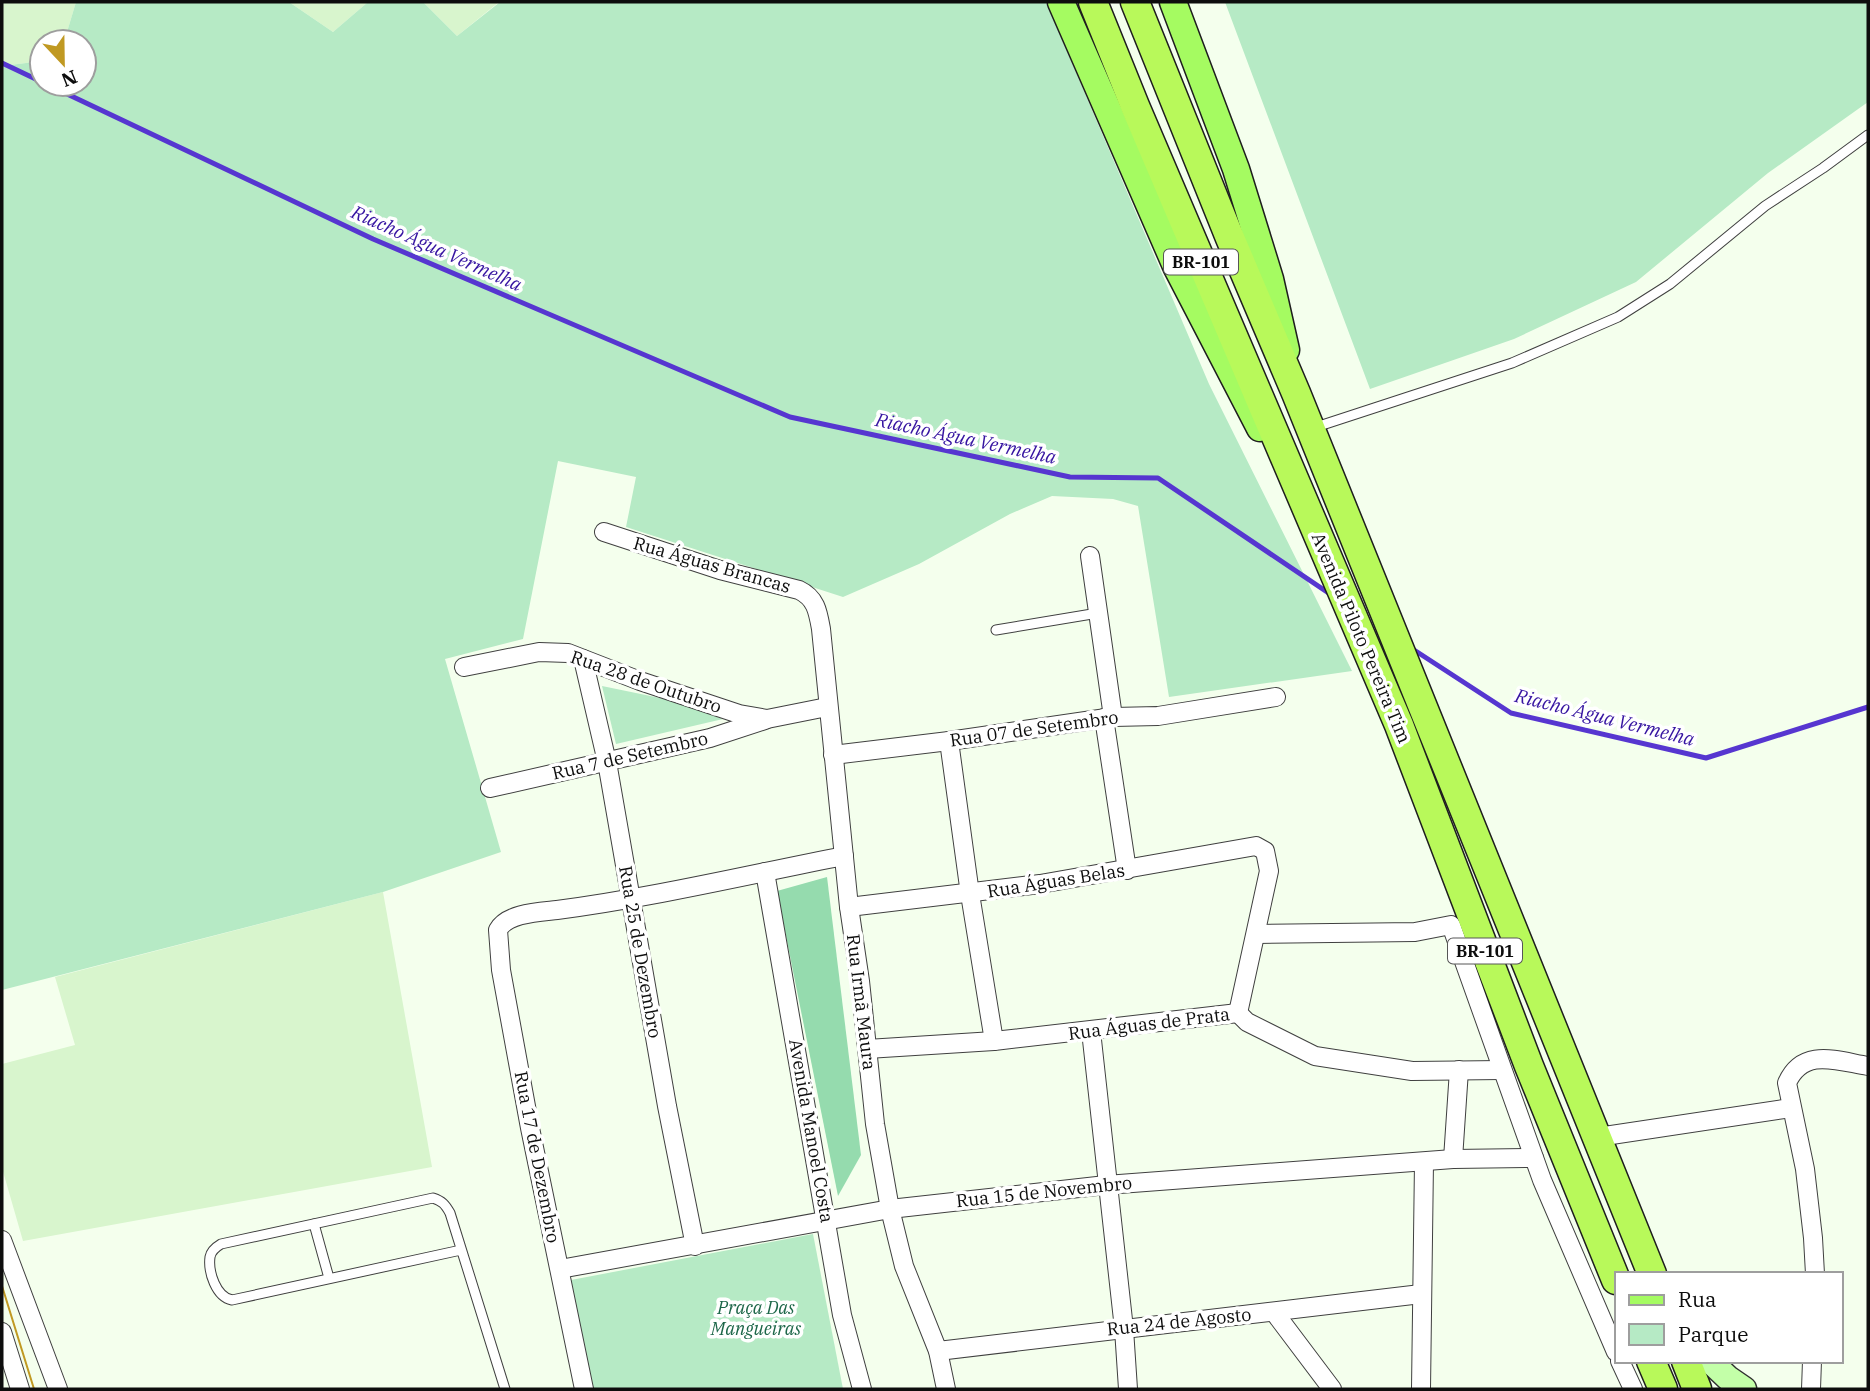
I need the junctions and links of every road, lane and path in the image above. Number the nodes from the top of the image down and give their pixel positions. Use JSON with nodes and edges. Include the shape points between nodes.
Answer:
{"nodes":[{"id":1,"x":1061,"y":2,"type":"edge"},
{"id":2,"x":1093,"y":2,"type":"edge"},
{"id":3,"x":1135,"y":2,"type":"edge"},
{"id":4,"x":1173,"y":2,"type":"edge"},
{"id":5,"x":1868,"y":135,"type":"edge"},
{"id":6,"x":1296,"y":393,"type":"junction"},
{"id":7,"x":1311,"y":428,"type":"junction"},
{"id":8,"x":1311,"y":522,"type":"junction"},
{"id":9,"x":604,"y":532,"type":"dead end"},
{"id":10,"x":1090,"y":556,"type":"dead end"},
{"id":11,"x":816,"y":605,"type":"joint"},
{"id":12,"x":1098,"y":613,"type":"junction"},
{"id":13,"x":996,"y":631,"type":"dead end"},
{"id":14,"x":583,"y":659,"type":"junction"},
{"id":15,"x":464,"y":667,"type":"dead end"},
{"id":16,"x":1276,"y":697,"type":"dead end"},
{"id":17,"x":827,"y":706,"type":"junction"},
{"id":18,"x":1108,"y":717,"type":"junction"},
{"id":19,"x":767,"y":719,"type":"junction"},
{"id":20,"x":950,"y":741,"type":"junction"},
{"id":21,"x":833,"y":755,"type":"junction"},
{"id":22,"x":607,"y":762,"type":"junction"},
{"id":23,"x":490,"y":788,"type":"dead end"},
{"id":24,"x":844,"y":856,"type":"junction"},
{"id":25,"x":1127,"y":870,"type":"junction"},
{"id":26,"x":765,"y":872,"type":"junction"},
{"id":27,"x":970,"y":894,"type":"junction"},
{"id":28,"x":632,"y":900,"type":"junction"},
{"id":29,"x":849,"y":907,"type":"junction"},
{"id":30,"x":1256,"y":934,"type":"junction"},
{"id":31,"x":1238,"y":1013,"type":"junction"},
{"id":32,"x":1091,"y":1031,"type":"junction"},
{"id":33,"x":994,"y":1041,"type":"junction"},
{"id":34,"x":867,"y":1049,"type":"junction"},
{"id":35,"x":1868,"y":1066,"type":"edge"},
{"id":36,"x":1459,"y":1070,"type":"junction"},
{"id":37,"x":1502,"y":1070,"type":"junction"},
{"id":38,"x":1793,"y":1116,"type":"junction"},
{"id":39,"x":1598,"y":1137,"type":"junction"},
{"id":40,"x":1534,"y":1158,"type":"junction"},
{"id":41,"x":1453,"y":1159,"type":"junction"},
{"id":42,"x":1424,"y":1161,"type":"junction"},
{"id":43,"x":1106,"y":1185,"type":"junction"},
{"id":44,"x":890,"y":1209,"type":"junction"},
{"id":45,"x":827,"y":1220,"type":"junction"},
{"id":46,"x":314,"y":1224,"type":"junction"},
{"id":47,"x":2,"y":1240,"type":"edge"},
{"id":48,"x":695,"y":1246,"type":"junction"},
{"id":49,"x":461,"y":1250,"type":"junction"},
{"id":50,"x":560,"y":1269,"type":"junction"},
{"id":51,"x":1651,"y":1272,"type":"edge"},
{"id":52,"x":1815,"y":1272,"type":"edge"},
{"id":53,"x":329,"y":1278,"type":"junction"},
{"id":54,"x":1615,"y":1278,"type":"edge"},
{"id":55,"x":1421,"y":1294,"type":"junction"},
{"id":56,"x":1274,"y":1312,"type":"junction"},
{"id":57,"x":1124,"y":1329,"type":"junction"},
{"id":58,"x":2,"y":1332,"type":"edge"},
{"id":59,"x":1615,"y":1350,"type":"edge"},
{"id":60,"x":938,"y":1351,"type":"junction"},
{"id":61,"x":1621,"y":1363,"type":"edge"},
{"id":62,"x":1652,"y":1363,"type":"edge"},
{"id":63,"x":1687,"y":1363,"type":"edge"},
{"id":64,"x":1712,"y":1363,"type":"edge"},
{"id":65,"x":1812,"y":1363,"type":"edge"},
{"id":66,"x":941,"y":1388,"type":"edge"},
{"id":67,"x":20,"y":1389,"type":"edge"},
{"id":68,"x":58,"y":1389,"type":"edge"},
{"id":69,"x":505,"y":1389,"type":"edge"},
{"id":70,"x":584,"y":1389,"type":"edge"},
{"id":71,"x":862,"y":1389,"type":"edge"},
{"id":72,"x":1128,"y":1389,"type":"edge"},
{"id":73,"x":1332,"y":1389,"type":"edge"},
{"id":74,"x":1421,"y":1389,"type":"edge"},
{"id":75,"x":1633,"y":1389,"type":"edge"},
{"id":76,"x":1663,"y":1389,"type":"edge"},
{"id":77,"x":1697,"y":1389,"type":"edge"},
{"id":78,"x":1744,"y":1389,"type":"edge"},
{"id":79,"x":1811,"y":1389,"type":"edge"}],
"edges":[{"from":1,"to":8,"type":"main road","via":[[1176,266]]},
{"from":2,"to":8,"type":"highway","name":"Avenida Piloto Pereira Tim","number":"BR-101"},
{"from":3,"to":6,"type":"highway","name":"Avenida Piloto Pereira Tim","number":"BR-101"},
{"from":4,"to":6,"type":"main road","via":[[1236,169],[1270,279]]},
{"from":5,"to":7,"type":"lane","via":[[1765,206],[1670,284],[1618,317],[1512,363]]},
{"from":6,"to":7,"type":"highway","name":"Avenida Piloto Pereira Tim","number":"BR-101"},
{"from":7,"to":39,"type":"highway","name":"Avenida Piloto Pereira Tim","number":"BR-101"},
{"from":8,"to":54,"type":"highway","name":"Avenida Piloto Pereira Tim","number":"BR-101","via":[[1399,725]]},
{"from":9,"to":11,"type":"street","name":"Rua Águas Brancas","via":[[799,590]]},
{"from":10,"to":12,"type":"street"},
{"from":11,"to":17,"type":"street","name":"Rua Irmã Maura"},
{"from":12,"to":13,"type":"lane"},
{"from":12,"to":18,"type":"street"},
{"from":14,"to":15,"type":"street","name":"Rua 28 de Outubro","via":[[568,653],[539,652]]},
{"from":14,"to":19,"type":"street","name":"Rua 28 de Outubro","via":[[739,714]]},
{"from":14,"to":22,"type":"street","name":"Rua 25 de Dezembro"},
{"from":16,"to":18,"type":"street","name":"Rua 07 de Setembro","via":[[1158,716]]},
{"from":17,"to":19,"type":"street","name":"Rua 28 de Outubro"},
{"from":17,"to":21,"type":"street","name":"Rua Irmã Maura"},
{"from":18,"to":20,"type":"street","name":"Rua 07 de Setembro"},
{"from":18,"to":25,"type":"street"},
{"from":19,"to":22,"type":"street","name":"Rua 7 de Setembro","via":[[710,738]]},
{"from":20,"to":21,"type":"street","name":"Rua 07 de Setembro"},
{"from":20,"to":27,"type":"street"},
{"from":21,"to":24,"type":"street","name":"Rua Irmã Maura"},
{"from":22,"to":23,"type":"street","name":"Rua 7 de Setembro"},
{"from":22,"to":28,"type":"street","name":"Rua 25 de Dezembro"},
{"from":24,"to":26,"type":"street"},
{"from":24,"to":29,"type":"street","name":"Rua Irmã Maura"},
{"from":25,"to":27,"type":"street","name":"Rua Águas Belas"},
{"from":25,"to":30,"type":"street","name":"Rua Águas Belas","via":[[1233,848],[1261,848],[1269,871]]},
{"from":26,"to":28,"type":"street"},
{"from":26,"to":45,"type":"street","name":"Avenida Manoel Costa"},
{"from":27,"to":29,"type":"street","name":"Rua Águas Belas"},
{"from":27,"to":33,"type":"street"},
{"from":28,"to":48,"type":"street","name":"Rua 25 de Dezembro"},
{"from":28,"to":50,"type":"street","name":"Rua 17 de Dezembro","via":[[526,915],[500,925],[497,937]]},
{"from":29,"to":34,"type":"street","name":"Rua Irmã Maura"},
{"from":30,"to":31,"type":"street"},
{"from":30,"to":37,"type":"street","via":[[1415,932],[1451,925]]},
{"from":31,"to":32,"type":"street","name":"Rua Águas de Prata"},
{"from":31,"to":36,"type":"street","name":"Rua Águas de Prata","via":[[1315,1056],[1412,1071]]},
{"from":32,"to":33,"type":"street","name":"Rua Águas de Prata"},
{"from":32,"to":43,"type":"street"},
{"from":33,"to":34,"type":"street","name":"Rua Águas de Prata"},
{"from":34,"to":44,"type":"street","name":"Rua Irmã Maura"},
{"from":35,"to":38,"type":"street","via":[[1818,1059],[1802,1062],[1787,1083]]},
{"from":36,"to":37,"type":"street","name":"Rua Águas de Prata"},
{"from":36,"to":41,"type":"street"},
{"from":37,"to":40,"type":"street"},
{"from":38,"to":39,"type":"street"},
{"from":38,"to":52,"type":"street","via":[[1809,1205]]},
{"from":39,"to":51,"type":"highway","name":"Avenida Piloto Pereira Tim","number":"BR-101"},
{"from":40,"to":41,"type":"street","name":"Rua 15 de Novembro"},
{"from":40,"to":59,"type":"street"},
{"from":41,"to":42,"type":"street","name":"Rua 15 de Novembro"},
{"from":42,"to":43,"type":"street","name":"Rua 15 de Novembro"},
{"from":42,"to":55,"type":"street"},
{"from":43,"to":44,"type":"street","name":"Rua 15 de Novembro"},
{"from":43,"to":57,"type":"street"},
{"from":44,"to":45,"type":"street","name":"Rua 15 de Novembro"},
{"from":44,"to":60,"type":"street","name":"Rua Irmã Maura","via":[[904,1266]]},
{"from":45,"to":48,"type":"street","name":"Rua 15 de Novembro"},
{"from":45,"to":71,"type":"street","name":"Avenida Manoel Costa","via":[[842,1315]]},
{"from":46,"to":49,"type":"lane","via":[[432,1198],[445,1204]]},
{"from":46,"to":53,"type":"lane"},
{"from":46,"to":53,"type":"lane","via":[[220,1244],[210,1256],[216,1288],[219,1295],[232,1300]]},
{"from":47,"to":68,"type":"street"},
{"from":48,"to":50,"type":"street","name":"Rua 15 de Novembro"},
{"from":49,"to":53,"type":"lane"},
{"from":49,"to":69,"type":"lane"},
{"from":50,"to":70,"type":"street","name":"Rua 17 de Dezembro"},
{"from":55,"to":56,"type":"street","name":"Rua 24 de Agosto"},
{"from":55,"to":74,"type":"street"},
{"from":56,"to":57,"type":"street","name":"Rua 24 de Agosto"},
{"from":56,"to":73,"type":"street"},
{"from":57,"to":60,"type":"street","name":"Rua 24 de Agosto"},
{"from":57,"to":72,"type":"street"},
{"from":58,"to":67,"type":"street"},
{"from":60,"to":66,"type":"street","name":"Rua Irmã Maura"},
{"from":61,"to":75,"type":"street"},
{"from":62,"to":76,"type":"highway"},
{"from":63,"to":77,"type":"highway"},
{"from":64,"to":78,"type":"main road"},
{"from":65,"to":79,"type":"street"}]}
